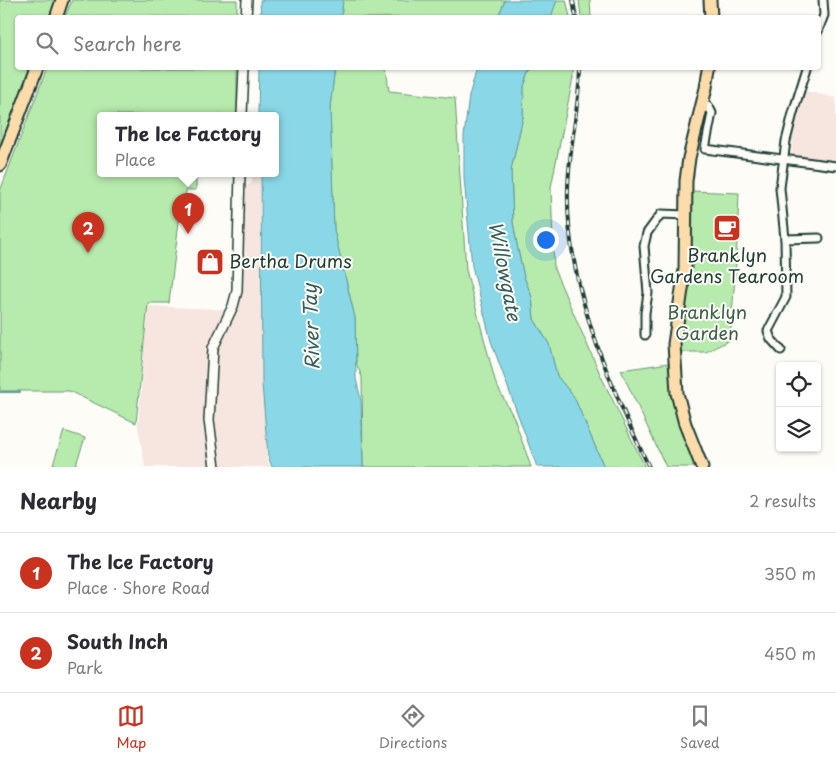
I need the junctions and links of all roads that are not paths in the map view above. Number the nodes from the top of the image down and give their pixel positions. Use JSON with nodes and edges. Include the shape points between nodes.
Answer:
{"nodes":[{"id":1,"x":62,"y":0,"type":"edge"},
{"id":2,"x":247,"y":0,"type":"edge"},
{"id":3,"x":710,"y":0,"type":"edge"},
{"id":4,"x":824,"y":0,"type":"edge"},
{"id":5,"x":57,"y":15,"type":"edge"},
{"id":6,"x":246,"y":15,"type":"edge"},
{"id":7,"x":711,"y":15,"type":"edge"},
{"id":8,"x":821,"y":23,"type":"edge"},
{"id":9,"x":36,"y":70,"type":"edge"},
{"id":10,"x":244,"y":70,"type":"edge"},
{"id":11,"x":709,"y":70,"type":"edge"},
{"id":12,"x":806,"y":70,"type":"edge"},
{"id":13,"x":703,"y":102,"type":"junction"},
{"id":14,"x":242,"y":112,"type":"edge"},
{"id":15,"x":784,"y":160,"type":"junction"},
{"id":16,"x":0,"y":165,"type":"edge"},
{"id":17,"x":836,"y":166,"type":"edge"},
{"id":18,"x":240,"y":177,"type":"edge"},
{"id":19,"x":686,"y":215,"type":"junction"},
{"id":20,"x":819,"y":238,"type":"dead end"},
{"id":21,"x":785,"y":239,"type":"junction"},
{"id":22,"x":645,"y":335,"type":"dead end"},
{"id":23,"x":781,"y":350,"type":"dead end"},
{"id":24,"x":216,"y":467,"type":"edge"},
{"id":25,"x":702,"y":467,"type":"edge"}],
"edges":[{"from":1,"to":5,"type":"main road"},
{"from":2,"to":6,"type":"street"},
{"from":3,"to":7,"type":"main road"},
{"from":4,"to":8,"type":"street"},
{"from":9,"to":16,"type":"main road"},
{"from":10,"to":14,"type":"street"},
{"from":11,"to":13,"type":"main road"},
{"from":12,"to":15,"type":"street","via":[[786,141]]},
{"from":13,"to":15,"type":"street","via":[[712,113],[705,149]]},
{"from":13,"to":19,"type":"main road","via":[[689,158]]},
{"from":15,"to":17,"type":"street"},
{"from":15,"to":21,"type":"street","via":[[780,188]]},
{"from":18,"to":24,"type":"street","via":[[237,291],[213,348],[209,420]]},
{"from":19,"to":22,"type":"street","via":[[661,214],[646,234],[648,293]]},
{"from":19,"to":25,"type":"main road","via":[[685,269],[674,363],[677,393]]},
{"from":20,"to":21,"type":"street"},
{"from":21,"to":23,"type":"street","via":[[786,297],[768,331]]}]}
